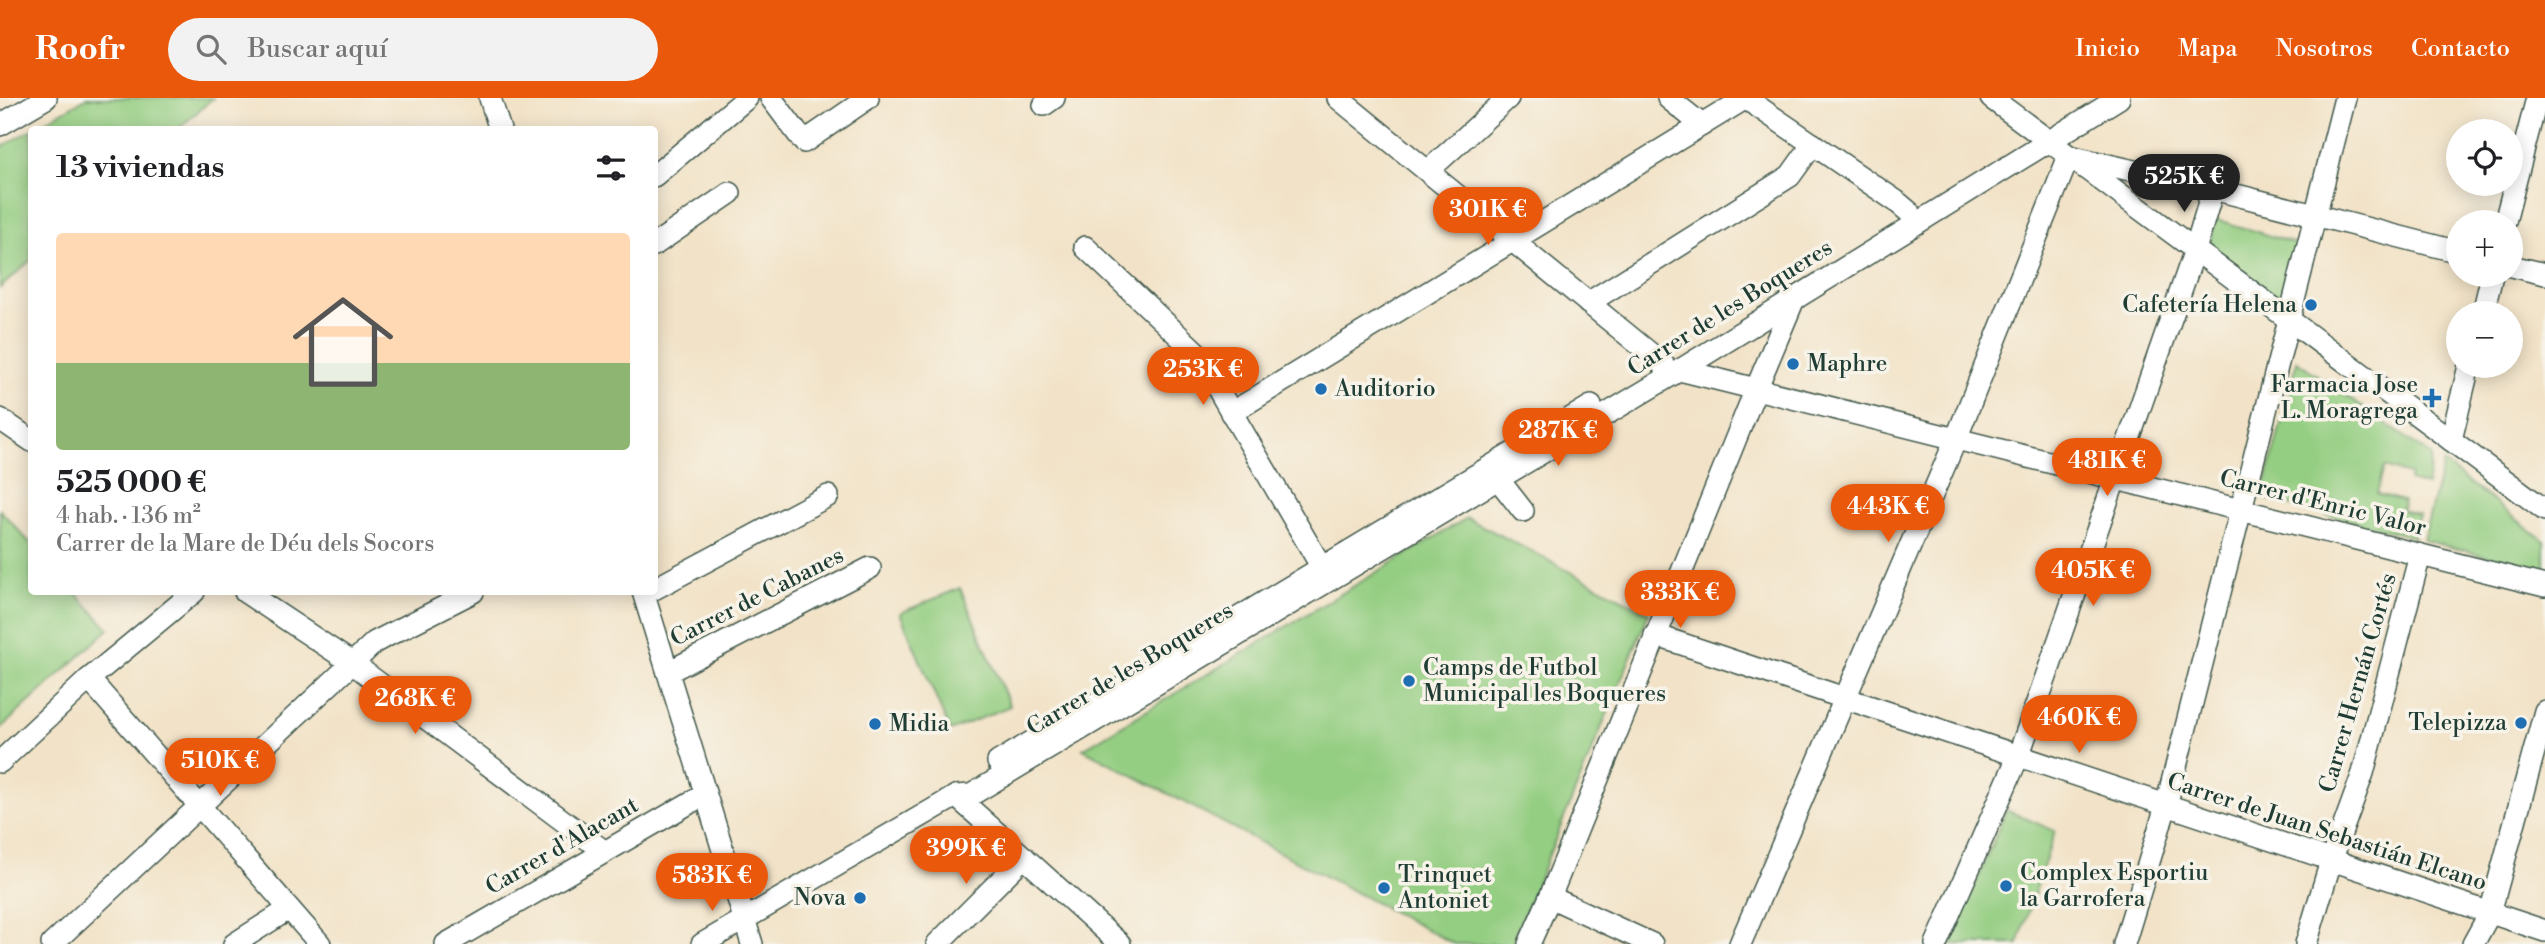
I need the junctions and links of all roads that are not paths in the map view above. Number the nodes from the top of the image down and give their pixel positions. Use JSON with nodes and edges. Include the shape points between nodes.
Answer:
{"nodes":[{"id":1,"x":47,"y":98,"type":"edge"},
{"id":2,"x":491,"y":98,"type":"edge"},
{"id":3,"x":747,"y":98,"type":"edge"},
{"id":4,"x":771,"y":98,"type":"edge"},
{"id":5,"x":867,"y":98,"type":"edge"},
{"id":6,"x":1338,"y":98,"type":"edge"},
{"id":7,"x":1508,"y":98,"type":"edge"},
{"id":8,"x":1668,"y":98,"type":"edge"},
{"id":9,"x":1745,"y":98,"type":"edge"},
{"id":10,"x":1991,"y":98,"type":"edge"},
{"id":11,"x":2095,"y":98,"type":"edge"},
{"id":12,"x":2119,"y":98,"type":"edge"},
{"id":13,"x":2345,"y":98,"type":"edge"},
{"id":14,"x":2537,"y":98,"type":"edge"},
{"id":15,"x":0,"y":125,"type":"edge"},
{"id":16,"x":1702,"y":125,"type":"junction"},
{"id":17,"x":499,"y":126,"type":"edge"},
{"id":18,"x":2043,"y":137,"type":"junction"},
{"id":19,"x":1813,"y":144,"type":"junction"},
{"id":20,"x":2068,"y":156,"type":"junction"},
{"id":21,"x":1428,"y":172,"type":"junction"},
{"id":22,"x":658,"y":173,"type":"edge"},
{"id":23,"x":2213,"y":189,"type":"junction"},
{"id":24,"x":730,"y":193,"type":"dead end"},
{"id":25,"x":2508,"y":210,"type":"edge"},
{"id":26,"x":1909,"y":212,"type":"junction"},
{"id":27,"x":2316,"y":215,"type":"junction"},
{"id":28,"x":1512,"y":240,"type":"junction"},
{"id":29,"x":658,"y":242,"type":"edge"},
{"id":30,"x":1085,"y":247,"type":"dead end"},
{"id":31,"x":2446,"y":249,"type":"edge"},
{"id":32,"x":2196,"y":250,"type":"junction"},
{"id":33,"x":2523,"y":269,"type":"edge"},
{"id":34,"x":2545,"y":274,"type":"edge"},
{"id":35,"x":1794,"y":299,"type":"junction"},
{"id":36,"x":1588,"y":303,"type":"junction"},
{"id":37,"x":2290,"y":320,"type":"junction"},
{"id":38,"x":1672,"y":367,"type":"junction"},
{"id":39,"x":2466,"y":378,"type":"edge"},
{"id":40,"x":1756,"y":389,"type":"junction"},
{"id":41,"x":1231,"y":413,"type":"junction"},
{"id":42,"x":0,"y":419,"type":"edge"},
{"id":43,"x":28,"y":438,"type":"edge"},
{"id":44,"x":1956,"y":439,"type":"junction"},
{"id":45,"x":2451,"y":440,"type":"junction"},
{"id":46,"x":1498,"y":479,"type":"junction"},
{"id":47,"x":2116,"y":479,"type":"junction"},
{"id":48,"x":828,"y":496,"type":"dead end"},
{"id":49,"x":2241,"y":510,"type":"junction"},
{"id":50,"x":2545,"y":510,"type":"edge"},
{"id":51,"x":1523,"y":511,"type":"dead end"},
{"id":52,"x":2420,"y":555,"type":"junction"},
{"id":53,"x":870,"y":568,"type":"dead end"},
{"id":54,"x":1325,"y":574,"type":"junction"},
{"id":55,"x":2545,"y":586,"type":"edge"},
{"id":56,"x":658,"y":587,"type":"edge"},
{"id":57,"x":190,"y":595,"type":"edge"},
{"id":58,"x":250,"y":595,"type":"edge"},
{"id":59,"x":468,"y":595,"type":"edge"},
{"id":60,"x":649,"y":595,"type":"edge"},
{"id":61,"x":1655,"y":635,"type":"junction"},
{"id":62,"x":352,"y":663,"type":"junction"},
{"id":63,"x":668,"y":672,"type":"junction"},
{"id":64,"x":89,"y":678,"type":"junction"},
{"id":65,"x":1845,"y":699,"type":"junction"},
{"id":66,"x":2545,"y":711,"type":"edge"},
{"id":67,"x":2018,"y":757,"type":"junction"},
{"id":68,"x":2540,"y":757,"type":"edge"},
{"id":69,"x":0,"y":762,"type":"edge"},
{"id":70,"x":705,"y":794,"type":"junction"},
{"id":71,"x":956,"y":796,"type":"junction"},
{"id":72,"x":199,"y":806,"type":"junction"},
{"id":73,"x":2166,"y":806,"type":"junction"},
{"id":74,"x":605,"y":852,"type":"junction"},
{"id":75,"x":1024,"y":857,"type":"junction"},
{"id":76,"x":2331,"y":861,"type":"junction"},
{"id":77,"x":1550,"y":897,"type":"junction"},
{"id":78,"x":289,"y":909,"type":"junction"},
{"id":79,"x":2490,"y":914,"type":"junction"},
{"id":80,"x":744,"y":919,"type":"junction"},
{"id":81,"x":2545,"y":931,"type":"edge"},
{"id":82,"x":1944,"y":942,"type":"edge"},
{"id":83,"x":52,"y":944,"type":"edge"},
{"id":84,"x":233,"y":944,"type":"edge"},
{"id":85,"x":320,"y":944,"type":"edge"},
{"id":86,"x":446,"y":944,"type":"edge"},
{"id":87,"x":702,"y":944,"type":"edge"},
{"id":88,"x":752,"y":944,"type":"edge"},
{"id":89,"x":937,"y":944,"type":"edge"},
{"id":90,"x":1120,"y":944,"type":"edge"},
{"id":91,"x":1528,"y":944,"type":"edge"},
{"id":92,"x":1652,"y":944,"type":"edge"},
{"id":93,"x":1740,"y":944,"type":"edge"},
{"id":94,"x":2124,"y":944,"type":"edge"},
{"id":95,"x":2306,"y":944,"type":"edge"},
{"id":96,"x":2473,"y":944,"type":"edge"},
{"id":97,"x":2489,"y":944,"type":"edge"}],
"edges":[{"from":1,"to":15,"type":"street"},
{"from":2,"to":17,"type":"street"},
{"from":3,"to":22,"type":"street"},
{"from":4,"to":5,"type":"street","via":[[804,142]]},
{"from":6,"to":21,"type":"street"},
{"from":7,"to":21,"type":"street"},
{"from":8,"to":16,"type":"street"},
{"from":9,"to":16,"type":"street"},
{"from":9,"to":19,"type":"street"},
{"from":10,"to":18,"type":"street"},
{"from":11,"to":18,"type":"street","name":"Carrer de les Boqueres"},
{"from":12,"to":18,"type":"street","name":"Carrer de les Boqueres"},
{"from":13,"to":27,"type":"street"},
{"from":14,"to":25,"type":"street"},
{"from":16,"to":28,"type":"street"},
{"from":18,"to":20,"type":"street"},
{"from":18,"to":26,"type":"street","name":"Carrer de les Boqueres"},
{"from":18,"to":35,"type":"street","name":"Carrer de les Boqueres"},
{"from":19,"to":26,"type":"street"},
{"from":19,"to":36,"type":"street","via":[[1790,176]]},
{"from":20,"to":23,"type":"street"},
{"from":20,"to":32,"type":"street"},
{"from":20,"to":44,"type":"street"},
{"from":21,"to":28,"type":"street"},
{"from":23,"to":27,"type":"street"},
{"from":23,"to":32,"type":"street"},
{"from":24,"to":29,"type":"street"},
{"from":26,"to":38,"type":"street","name":"Carrer de les Boqueres"},
{"from":27,"to":31,"type":"street"},
{"from":27,"to":37,"type":"street"},
{"from":28,"to":36,"type":"street"},
{"from":28,"to":41,"type":"street"},
{"from":30,"to":41,"type":"street","via":[[1197,354]]},
{"from":32,"to":37,"type":"street"},
{"from":32,"to":47,"type":"street"},
{"from":33,"to":34,"type":"street"},
{"from":35,"to":38,"type":"street","name":"Carrer de les Boqueres"},
{"from":35,"to":40,"type":"street"},
{"from":36,"to":38,"type":"street"},
{"from":37,"to":45,"type":"street"},
{"from":37,"to":49,"type":"street"},
{"from":38,"to":40,"type":"street","name":"Carrer d'Enric Valor"},
{"from":38,"to":46,"type":"street","name":"Carrer de les Boqueres"},
{"from":38,"to":54,"type":"street","name":"Carrer de les Boqueres"},
{"from":39,"to":45,"type":"street"},
{"from":40,"to":44,"type":"street","name":"Carrer d'Enric Valor"},
{"from":40,"to":61,"type":"street"},
{"from":41,"to":54,"type":"street"},
{"from":42,"to":43,"type":"street"},
{"from":44,"to":47,"type":"street","name":"Carrer d'Enric Valor"},
{"from":44,"to":65,"type":"street"},
{"from":45,"to":50,"type":"street"},
{"from":46,"to":51,"type":"street"},
{"from":46,"to":54,"type":"street","name":"Carrer de les Boqueres"},
{"from":47,"to":49,"type":"street","name":"Carrer d'Enric Valor"},
{"from":47,"to":67,"type":"street"},
{"from":48,"to":56,"type":"street"},
{"from":49,"to":52,"type":"street","name":"Carrer d'Enric Valor"},
{"from":49,"to":73,"type":"street"},
{"from":52,"to":55,"type":"street","name":"Carrer d'Enric Valor"},
{"from":52,"to":76,"type":"street","name":"Carrer Hernán Cortés","via":[[2363,773]]},
{"from":53,"to":63,"type":"street","name":"Carrer de Cabanes"},
{"from":54,"to":71,"type":"street","name":"Carrer de les Boqueres","via":[[964,783]]},
{"from":57,"to":64,"type":"street"},
{"from":58,"to":62,"type":"street"},
{"from":59,"to":62,"type":"street","via":[[374,642]]},
{"from":60,"to":63,"type":"street"},
{"from":61,"to":65,"type":"street","name":"Carrer de Juan Sebastián Elcano"},
{"from":61,"to":77,"type":"street"},
{"from":62,"to":72,"type":"street"},
{"from":62,"to":74,"type":"street"},
{"from":63,"to":70,"type":"street"},
{"from":64,"to":69,"type":"street"},
{"from":64,"to":72,"type":"street"},
{"from":65,"to":67,"type":"street","name":"Carrer de Juan Sebastián Elcano"},
{"from":65,"to":93,"type":"street"},
{"from":66,"to":68,"type":"street"},
{"from":67,"to":73,"type":"street","name":"Carrer de Juan Sebastián Elcano"},
{"from":67,"to":82,"type":"street"},
{"from":68,"to":79,"type":"street"},
{"from":70,"to":74,"type":"street","name":"Carrer d'Alacant"},
{"from":70,"to":80,"type":"street"},
{"from":71,"to":75,"type":"street"},
{"from":71,"to":80,"type":"street","name":"Carrer de les Boqueres"},
{"from":72,"to":78,"type":"street"},
{"from":72,"to":83,"type":"street"},
{"from":73,"to":76,"type":"street","name":"Carrer de Juan Sebastián Elcano"},
{"from":73,"to":94,"type":"street"},
{"from":74,"to":86,"type":"street","name":"Carrer d'Alacant"},
{"from":75,"to":89,"type":"street"},
{"from":75,"to":90,"type":"street"},
{"from":76,"to":79,"type":"street","name":"Carrer de Juan Sebastián Elcano"},
{"from":76,"to":95,"type":"street","name":"Carrer Hernán Cortés"},
{"from":77,"to":91,"type":"street"},
{"from":77,"to":92,"type":"street"},
{"from":78,"to":84,"type":"street"},
{"from":78,"to":85,"type":"street"},
{"from":79,"to":81,"type":"street","name":"Carrer de Juan Sebastián Elcano"},
{"from":79,"to":96,"type":"street"},
{"from":79,"to":97,"type":"street"},
{"from":80,"to":87,"type":"street","name":"Carrer de les Boqueres"},
{"from":80,"to":88,"type":"street"}]}
